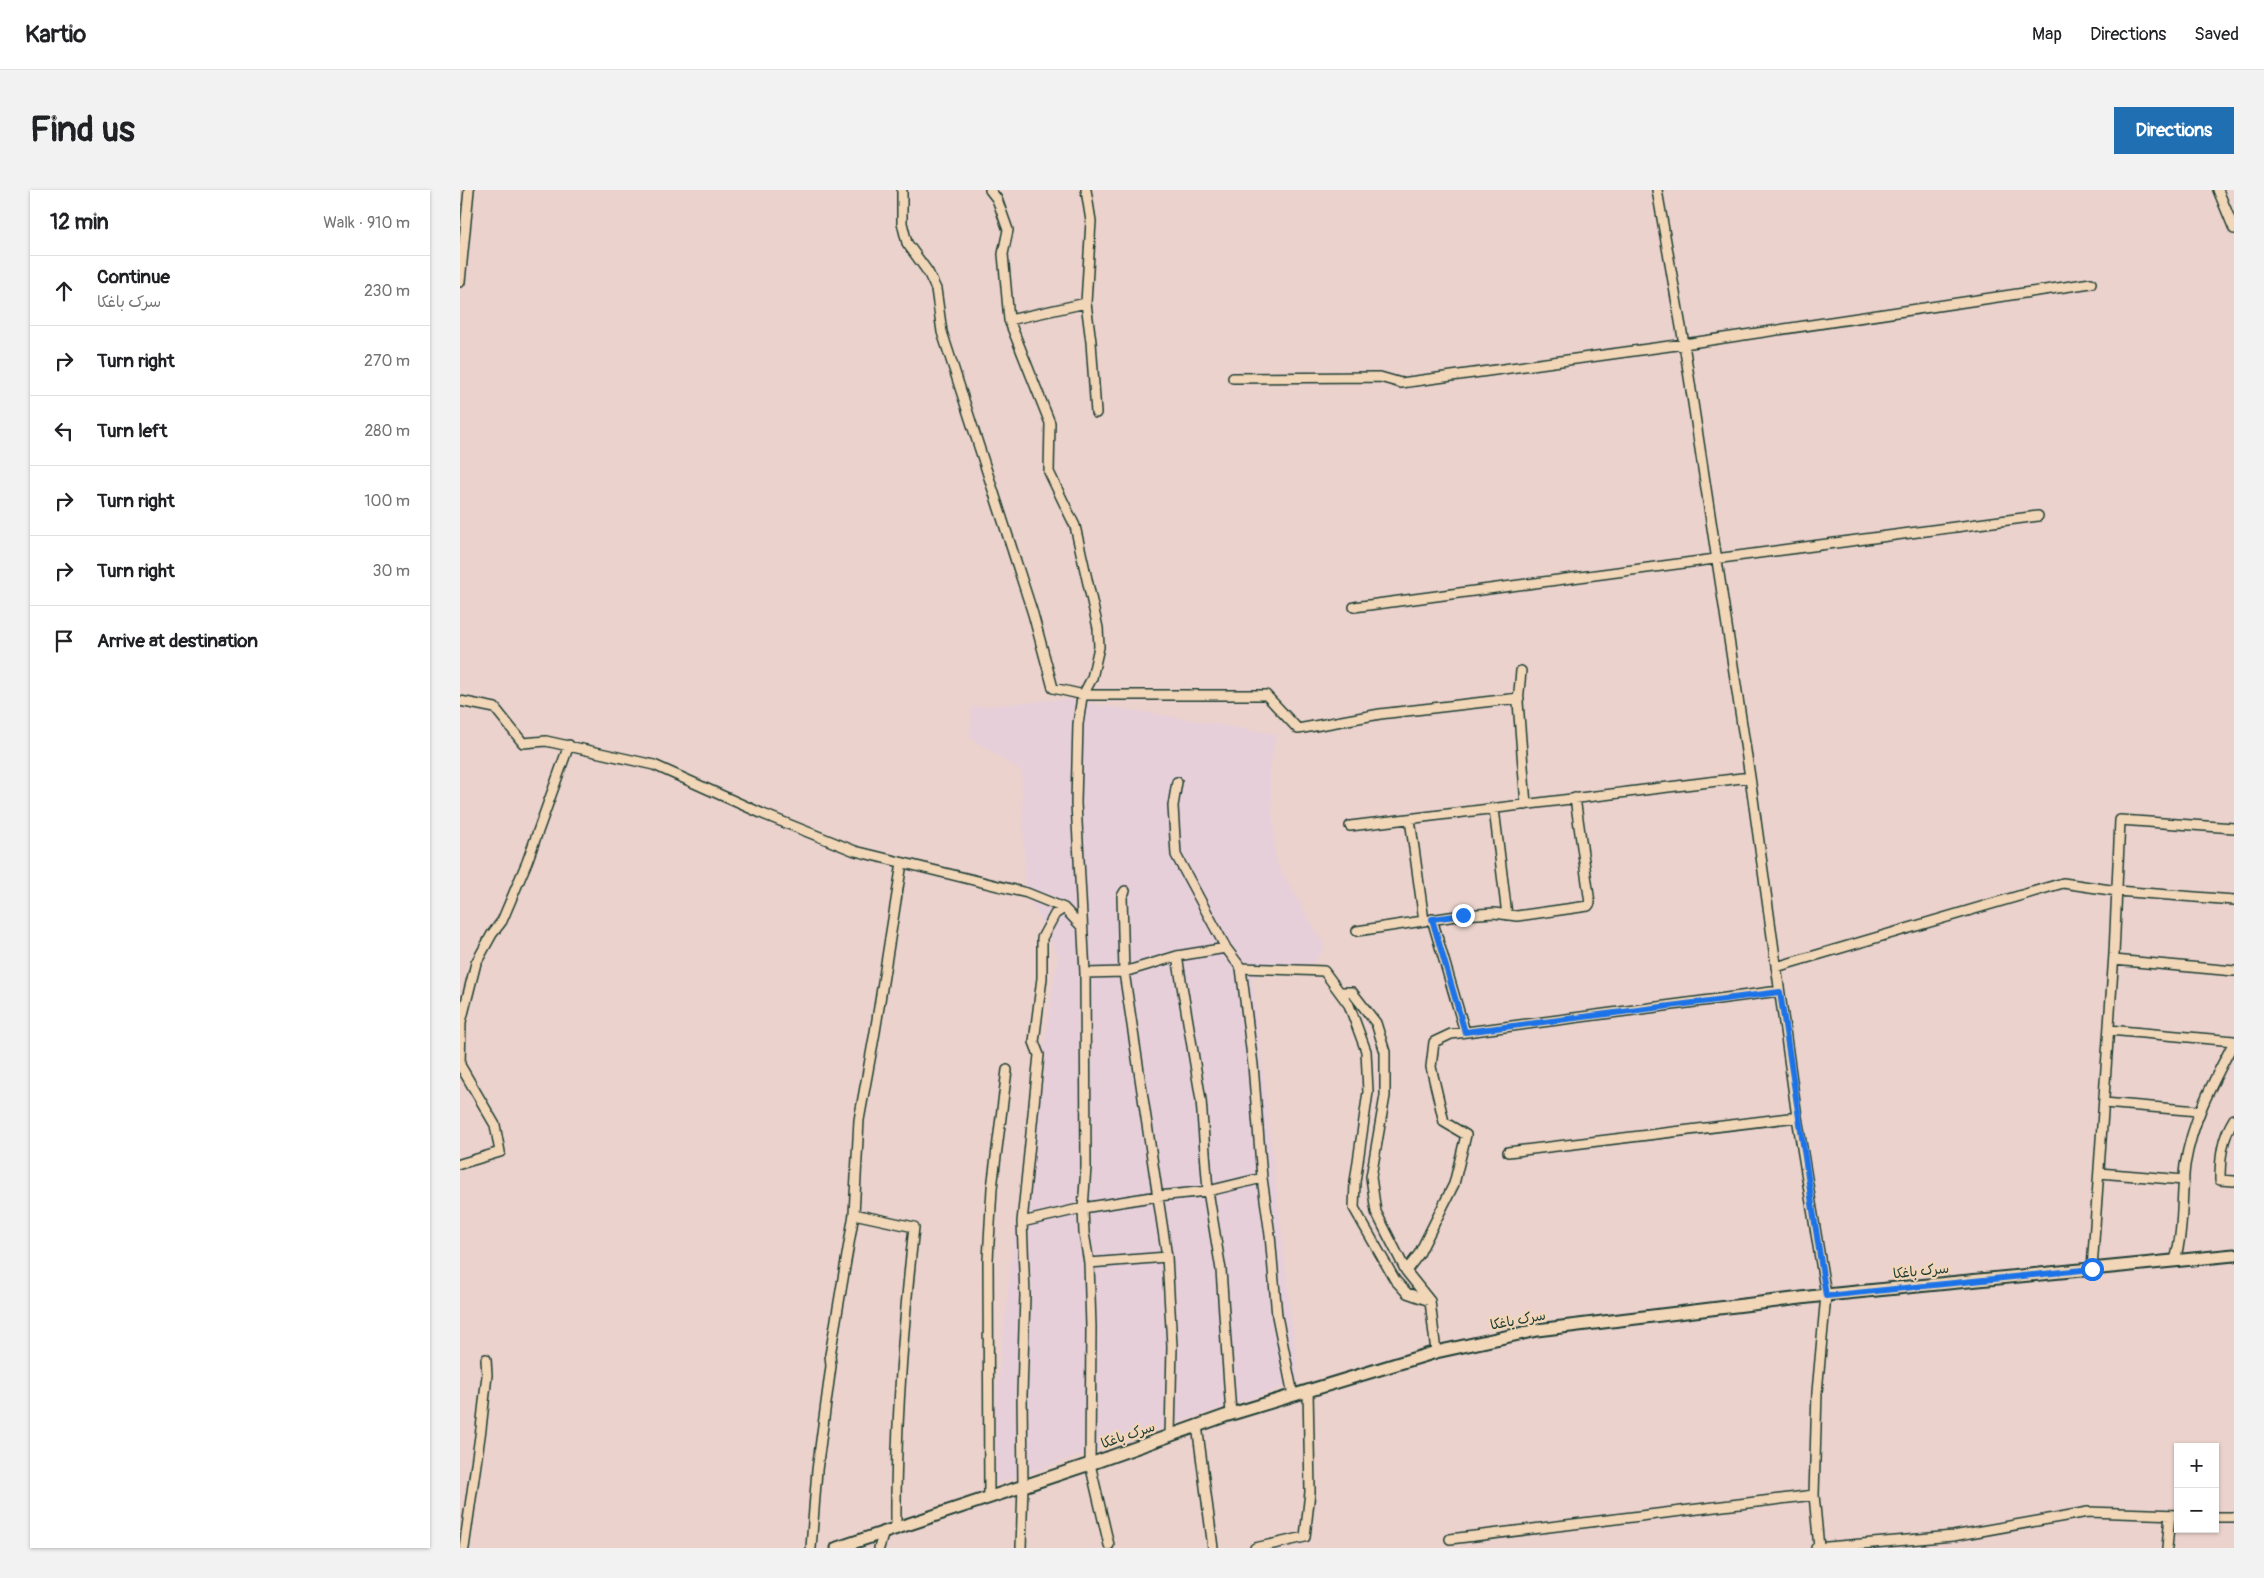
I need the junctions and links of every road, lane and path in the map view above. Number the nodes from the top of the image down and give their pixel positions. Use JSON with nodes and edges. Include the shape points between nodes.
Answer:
{"nodes":[{"id":1,"x":469,"y":190,"type":"edge"},
{"id":2,"x":902,"y":190,"type":"edge"},
{"id":3,"x":990,"y":190,"type":"edge"},
{"id":4,"x":1086,"y":190,"type":"edge"},
{"id":5,"x":1657,"y":190,"type":"edge"},
{"id":6,"x":2218,"y":190,"type":"edge"},
{"id":7,"x":2234,"y":229,"type":"edge"},
{"id":8,"x":460,"y":282,"type":"edge"},
{"id":9,"x":2091,"y":283,"type":"dead end"},
{"id":10,"x":1086,"y":302,"type":"junction"},
{"id":11,"x":1009,"y":320,"type":"junction"},
{"id":12,"x":1684,"y":344,"type":"junction"},
{"id":13,"x":1233,"y":378,"type":"dead end"},
{"id":14,"x":1096,"y":413,"type":"dead end"},
{"id":15,"x":2038,"y":516,"type":"dead end"},
{"id":16,"x":1717,"y":560,"type":"junction"},
{"id":17,"x":1354,"y":607,"type":"dead end"},
{"id":18,"x":1521,"y":671,"type":"dead end"},
{"id":19,"x":1084,"y":695,"type":"junction"},
{"id":20,"x":1519,"y":698,"type":"junction"},
{"id":21,"x":460,"y":701,"type":"edge"},
{"id":22,"x":569,"y":746,"type":"junction"},
{"id":23,"x":1750,"y":777,"type":"junction"},
{"id":24,"x":1177,"y":782,"type":"dead end"},
{"id":25,"x":1575,"y":798,"type":"junction"},
{"id":26,"x":1526,"y":805,"type":"junction"},
{"id":27,"x":1494,"y":809,"type":"junction"},
{"id":28,"x":1410,"y":819,"type":"junction"},
{"id":29,"x":1350,"y":826,"type":"dead end"},
{"id":30,"x":2234,"y":828,"type":"edge"},
{"id":31,"x":902,"y":863,"type":"junction"},
{"id":32,"x":1125,"y":891,"type":"dead end"},
{"id":33,"x":2117,"y":891,"type":"junction"},
{"id":34,"x":2234,"y":900,"type":"edge"},
{"id":35,"x":1064,"y":908,"type":"junction"},
{"id":36,"x":1508,"y":915,"type":"junction"},
{"id":37,"x":1428,"y":920,"type":"junction"},
{"id":38,"x":1081,"y":926,"type":"junction"},
{"id":39,"x":1357,"y":931,"type":"dead end"},
{"id":40,"x":1226,"y":948,"type":"junction"},
{"id":41,"x":1177,"y":956,"type":"junction"},
{"id":42,"x":2114,"y":960,"type":"junction"},
{"id":43,"x":1776,"y":967,"type":"junction"},
{"id":44,"x":1241,"y":968,"type":"junction"},
{"id":45,"x":2234,"y":971,"type":"edge"},
{"id":46,"x":1124,"y":972,"type":"junction"},
{"id":47,"x":1085,"y":973,"type":"junction"},
{"id":48,"x":1340,"y":992,"type":"junction"},
{"id":49,"x":1780,"y":992,"type":"junction"},
{"id":50,"x":2109,"y":1030,"type":"junction"},
{"id":51,"x":1465,"y":1032,"type":"junction"},
{"id":52,"x":2234,"y":1041,"type":"edge"},
{"id":53,"x":1007,"y":1070,"type":"dead end"},
{"id":54,"x":2104,"y":1103,"type":"junction"},
{"id":55,"x":2198,"y":1111,"type":"junction"},
{"id":56,"x":1797,"y":1117,"type":"junction"},
{"id":57,"x":2234,"y":1119,"type":"edge"},
{"id":58,"x":1508,"y":1152,"type":"dead end"},
{"id":59,"x":460,"y":1164,"type":"edge"},
{"id":60,"x":2099,"y":1172,"type":"junction"},
{"id":61,"x":1262,"y":1178,"type":"junction"},
{"id":62,"x":2184,"y":1180,"type":"junction"},
{"id":63,"x":2234,"y":1181,"type":"edge"},
{"id":64,"x":1208,"y":1191,"type":"junction"},
{"id":65,"x":1158,"y":1196,"type":"junction"},
{"id":66,"x":1083,"y":1208,"type":"junction"},
{"id":67,"x":854,"y":1214,"type":"junction"},
{"id":68,"x":1022,"y":1222,"type":"junction"},
{"id":69,"x":2234,"y":1255,"type":"edge"},
{"id":70,"x":1167,"y":1256,"type":"junction"},
{"id":71,"x":2176,"y":1260,"type":"junction"},
{"id":72,"x":1089,"y":1263,"type":"junction"},
{"id":73,"x":2092,"y":1269,"type":"junction"},
{"id":74,"x":1406,"y":1271,"type":"junction"},
{"id":75,"x":1826,"y":1296,"type":"junction"},
{"id":76,"x":1430,"y":1300,"type":"junction"},
{"id":77,"x":1436,"y":1352,"type":"junction"},
{"id":78,"x":486,"y":1359,"type":"dead end"},
{"id":79,"x":1308,"y":1390,"type":"junction"},
{"id":80,"x":1293,"y":1395,"type":"junction"},
{"id":81,"x":1231,"y":1414,"type":"junction"},
{"id":82,"x":1197,"y":1425,"type":"junction"},
{"id":83,"x":1170,"y":1436,"type":"junction"},
{"id":84,"x":1090,"y":1464,"type":"junction"},
{"id":85,"x":1023,"y":1485,"type":"junction"},
{"id":86,"x":1814,"y":1495,"type":"junction"},
{"id":87,"x":989,"y":1496,"type":"junction"},
{"id":88,"x":2174,"y":1515,"type":"edge"},
{"id":89,"x":2219,"y":1517,"type":"edge"},
{"id":90,"x":2234,"y":1517,"type":"edge"},
{"id":91,"x":896,"y":1528,"type":"junction"},
{"id":92,"x":884,"y":1532,"type":"junction"},
{"id":93,"x":1450,"y":1539,"type":"dead end"},
{"id":94,"x":1109,"y":1545,"type":"dead end"},
{"id":95,"x":464,"y":1548,"type":"edge"},
{"id":96,"x":811,"y":1548,"type":"edge"},
{"id":97,"x":837,"y":1548,"type":"edge"},
{"id":98,"x":879,"y":1548,"type":"edge"},
{"id":99,"x":1020,"y":1548,"type":"edge"},
{"id":100,"x":1213,"y":1548,"type":"edge"},
{"id":101,"x":1255,"y":1548,"type":"edge"},
{"id":102,"x":1818,"y":1548,"type":"edge"},
{"id":103,"x":2167,"y":1548,"type":"edge"}],
"edges":[{"from":1,"to":8,"type":"street"},
{"from":2,"to":19,"type":"street","via":[[902,224],[906,243],[928,272],[936,289],[942,332],[1033,614],[1053,688]]},
{"from":3,"to":11,"type":"street","via":[[1008,230],[1003,254]]},
{"from":4,"to":10,"type":"street","via":[[1091,221]]},
{"from":5,"to":12,"type":"street"},
{"from":6,"to":7,"type":"street"},
{"from":9,"to":12,"type":"street"},
{"from":10,"to":11,"type":"street"},
{"from":10,"to":14,"type":"street"},
{"from":11,"to":19,"type":"street","via":[[1050,423],[1049,472],[1076,526],[1098,628],[1099,648]]},
{"from":12,"to":13,"type":"street","via":[[1401,383],[1380,377]]},
{"from":12,"to":16,"type":"street"},
{"from":15,"to":16,"type":"street"},
{"from":16,"to":17,"type":"street"},
{"from":16,"to":23,"type":"street"},
{"from":18,"to":20,"type":"street"},
{"from":19,"to":20,"type":"street","via":[[1266,695],[1298,729],[1380,714]]},
{"from":19,"to":38,"type":"street","via":[[1078,724],[1076,803]]},
{"from":20,"to":26,"type":"street"},
{"from":21,"to":22,"type":"street","via":[[495,708],[523,742],[546,741]]},
{"from":22,"to":31,"type":"street","via":[[654,766],[854,851]]},
{"from":22,"to":59,"type":"street","via":[[502,921],[476,963],[462,1022],[460,1065],[495,1125],[500,1152]]},
{"from":23,"to":25,"type":"street"},
{"from":23,"to":43,"type":"street"},
{"from":24,"to":40,"type":"street","via":[[1173,806],[1176,855]]},
{"from":25,"to":26,"type":"street"},
{"from":25,"to":36,"type":"street","via":[[1590,903],[1584,908]]},
{"from":26,"to":27,"type":"street"},
{"from":27,"to":28,"type":"street"},
{"from":27,"to":36,"type":"street"},
{"from":28,"to":29,"type":"street"},
{"from":28,"to":37,"type":"street"},
{"from":30,"to":33,"type":"street","via":[[2120,820]]},
{"from":31,"to":35,"type":"street","via":[[1027,893]]},
{"from":31,"to":67,"type":"street","via":[[859,1120]]},
{"from":32,"to":46,"type":"street","via":[[1122,896]]},
{"from":33,"to":34,"type":"street"},
{"from":33,"to":42,"type":"street"},
{"from":33,"to":43,"type":"street","via":[[2063,883]]},
{"from":35,"to":38,"type":"street"},
{"from":35,"to":68,"type":"street","via":[[1055,914],[1042,938],[1042,978],[1034,1042],[1039,1055]]},
{"from":36,"to":37,"type":"street","via":[[1494,912]]},
{"from":37,"to":39,"type":"street"},
{"from":37,"to":51,"type":"street"},
{"from":38,"to":47,"type":"street"},
{"from":40,"to":41,"type":"street"},
{"from":40,"to":44,"type":"street"},
{"from":41,"to":46,"type":"street"},
{"from":41,"to":64,"type":"street","via":[[1201,1100]]},
{"from":42,"to":45,"type":"street"},
{"from":42,"to":50,"type":"street"},
{"from":43,"to":49,"type":"street"},
{"from":44,"to":48,"type":"street","via":[[1324,971]]},
{"from":44,"to":61,"type":"street"},
{"from":46,"to":47,"type":"street"},
{"from":46,"to":65,"type":"street"},
{"from":47,"to":66,"type":"street","via":[[1086,1167]]},
{"from":48,"to":74,"type":"street","via":[[1352,992],[1376,1023],[1385,1052],[1385,1096],[1371,1177],[1376,1212]]},
{"from":48,"to":76,"type":"street","via":[[1349,1005],[1366,1051],[1368,1092],[1354,1208],[1395,1280],[1407,1293]]},
{"from":49,"to":51,"type":"street"},
{"from":49,"to":56,"type":"street"},
{"from":50,"to":52,"type":"street"},
{"from":50,"to":54,"type":"street"},
{"from":51,"to":74,"type":"street","via":[[1434,1042],[1431,1067],[1444,1122],[1466,1135],[1454,1184],[1419,1254]]},
{"from":52,"to":55,"type":"street"},
{"from":53,"to":87,"type":"street","via":[[992,1188],[988,1260]]},
{"from":54,"to":55,"type":"street"},
{"from":54,"to":60,"type":"street"},
{"from":55,"to":62,"type":"street"},
{"from":56,"to":58,"type":"street"},
{"from":56,"to":75,"type":"street"},
{"from":57,"to":63,"type":"street","via":[[2226,1131],[2220,1158],[2220,1180]]},
{"from":60,"to":62,"type":"street"},
{"from":60,"to":73,"type":"street"},
{"from":61,"to":64,"type":"street"},
{"from":61,"to":80,"type":"street","via":[[1277,1316]]},
{"from":62,"to":71,"type":"street"},
{"from":64,"to":65,"type":"street"},
{"from":64,"to":81,"type":"street","via":[[1221,1270]]},
{"from":65,"to":66,"type":"street"},
{"from":65,"to":70,"type":"street"},
{"from":66,"to":68,"type":"street"},
{"from":66,"to":72,"type":"street"},
{"from":67,"to":91,"type":"street","via":[[914,1227],[899,1386]]},
{"from":67,"to":96,"type":"street","via":[[830,1355]]},
{"from":68,"to":85,"type":"street","via":[[1025,1295]]},
{"from":69,"to":71,"type":"street","name":"سرک باغکا"},
{"from":70,"to":72,"type":"street"},
{"from":70,"to":83,"type":"street","via":[[1172,1346]]},
{"from":71,"to":73,"type":"street","name":"سرک باغکا"},
{"from":72,"to":84,"type":"street"},
{"from":73,"to":75,"type":"street","name":"سرک باغکا"},
{"from":74,"to":76,"type":"street"},
{"from":75,"to":77,"type":"street","name":"سرک باغکا","via":[[1537,1330]]},
{"from":75,"to":86,"type":"street","via":[[1817,1392]]},
{"from":76,"to":77,"type":"street"},
{"from":77,"to":79,"type":"street","name":"سرک باغکا"},
{"from":78,"to":95,"type":"street","via":[[481,1429]]},
{"from":79,"to":80,"type":"street","name":"سرک باغکا"},
{"from":79,"to":101,"type":"street","via":[[1310,1492],[1305,1537]]},
{"from":80,"to":81,"type":"street","name":"سرک باغکا"},
{"from":81,"to":82,"type":"street","name":"سرک باغکا"},
{"from":82,"to":83,"type":"street","name":"سرک باغکا"},
{"from":82,"to":100,"type":"street"},
{"from":83,"to":84,"type":"street","name":"سرک باغکا"},
{"from":84,"to":85,"type":"street","name":"سرک باغکا"},
{"from":84,"to":94,"type":"street"},
{"from":85,"to":87,"type":"street","name":"سرک باغکا"},
{"from":85,"to":99,"type":"street"},
{"from":86,"to":93,"type":"street"},
{"from":86,"to":102,"type":"street"},
{"from":87,"to":91,"type":"street","name":"سرک باغکا"},
{"from":88,"to":102,"type":"street","via":[[2088,1512],[1953,1536]]},
{"from":88,"to":103,"type":"street"},
{"from":89,"to":90,"type":"street"},
{"from":91,"to":92,"type":"street","name":"سرک باغکا"},
{"from":92,"to":97,"type":"street","name":"سرک باغکا"},
{"from":92,"to":98,"type":"street"}]}
